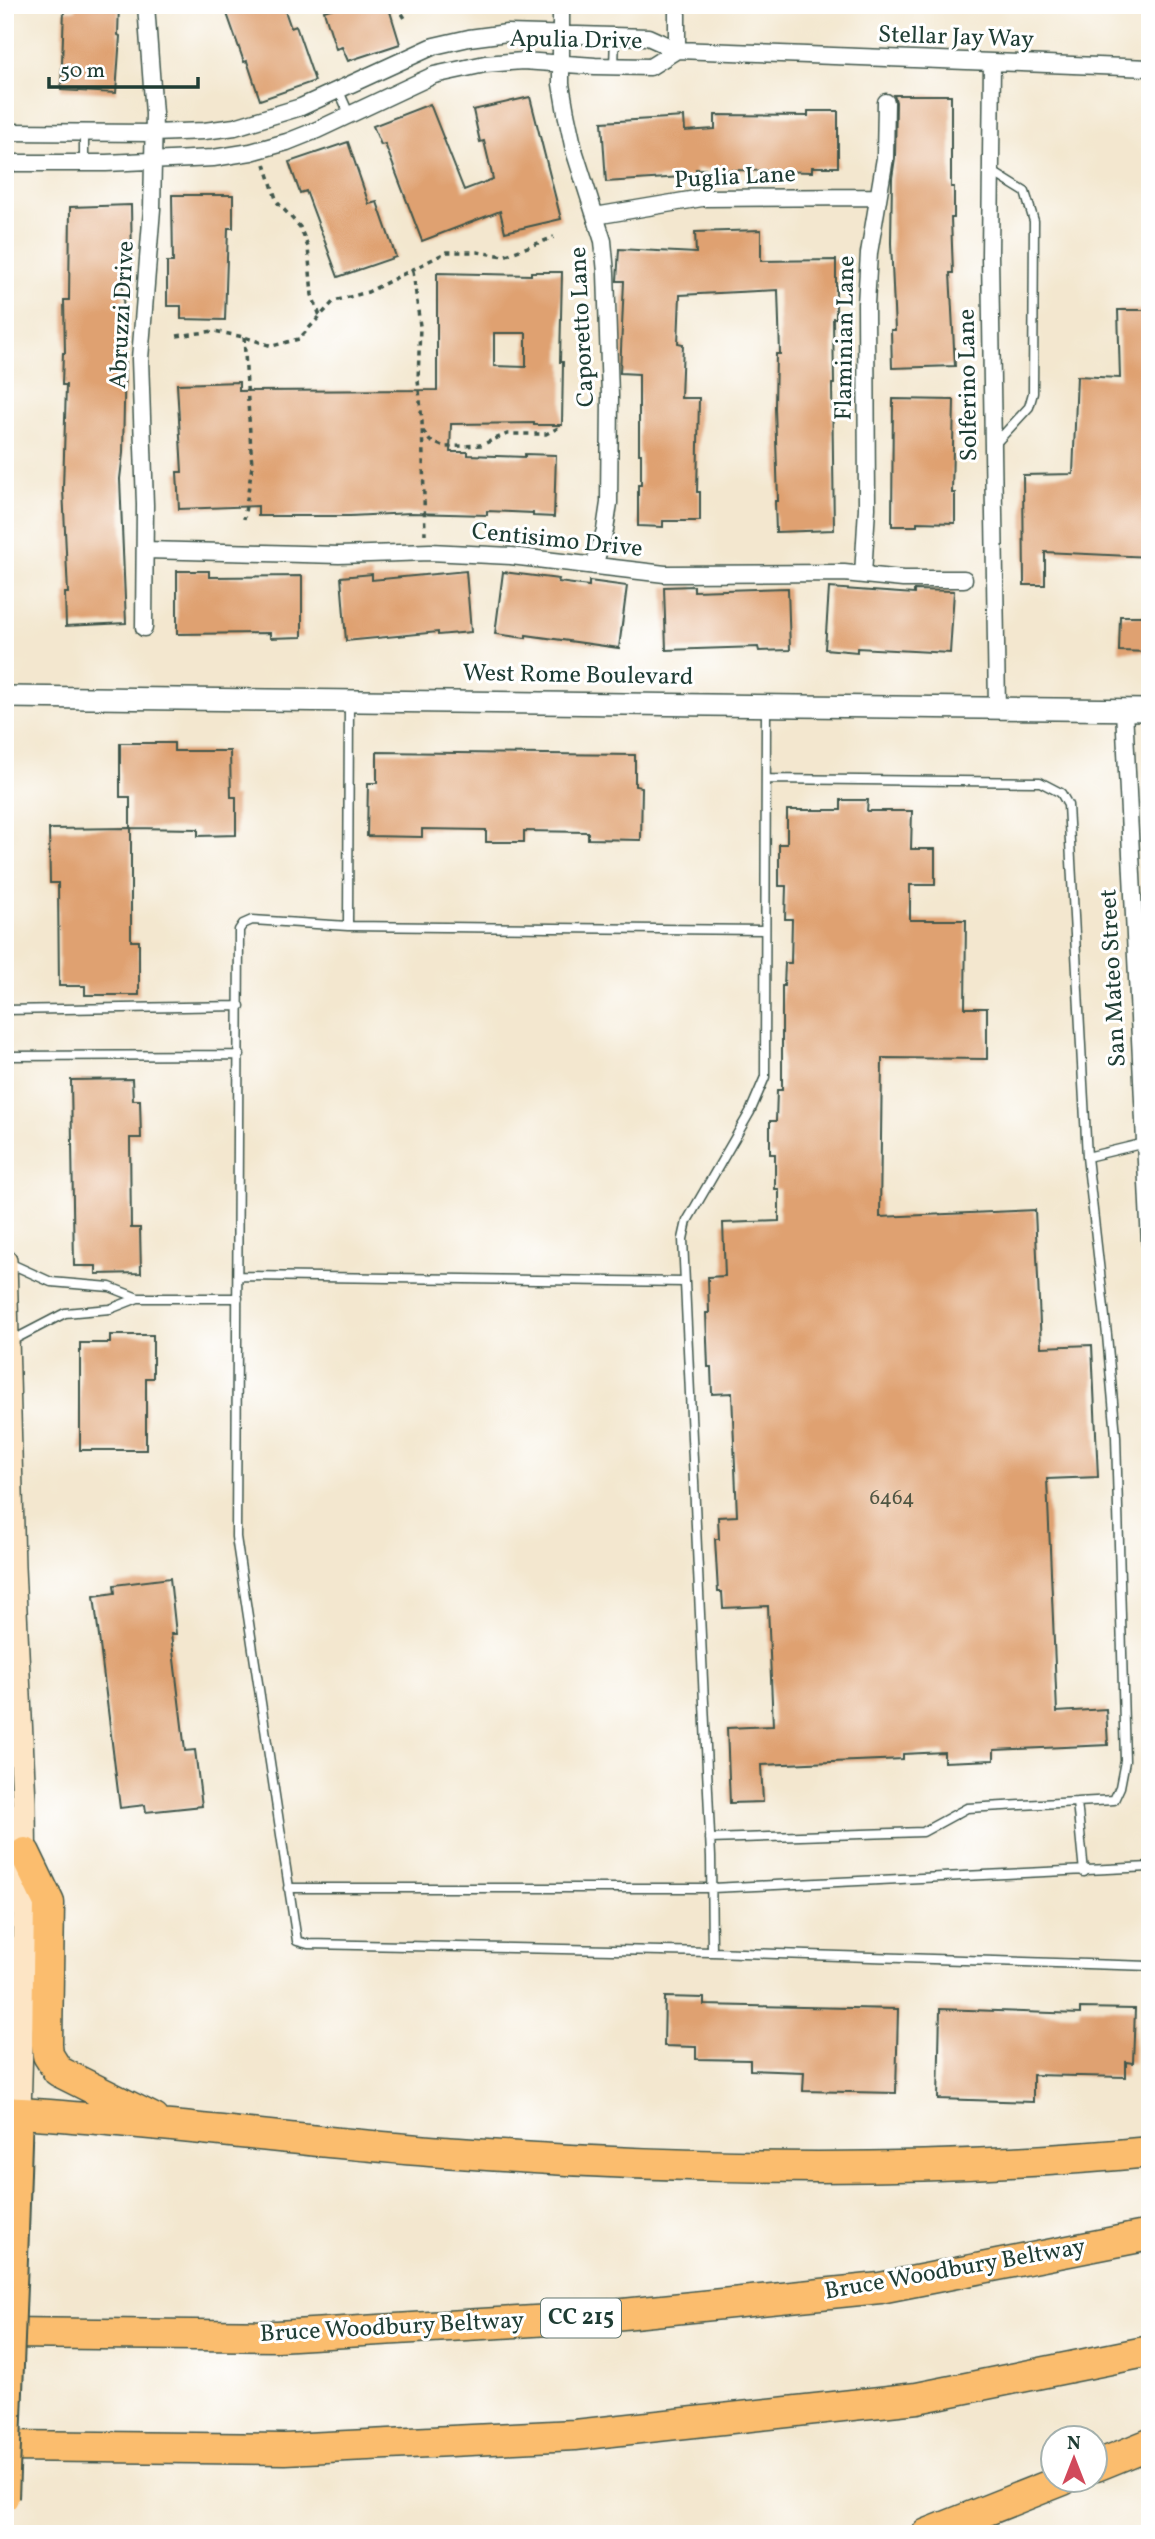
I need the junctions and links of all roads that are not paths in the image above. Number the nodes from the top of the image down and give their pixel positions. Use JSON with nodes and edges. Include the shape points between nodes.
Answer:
{"nodes":[{"id":1,"x":146,"y":5,"type":"edge"},
{"id":2,"x":561,"y":5,"type":"edge"},
{"id":3,"x":677,"y":5,"type":"edge"},
{"id":4,"x":561,"y":33,"type":"junction"},
{"id":5,"x":615,"y":35,"type":"junction"},
{"id":6,"x":677,"y":50,"type":"junction"},
{"id":7,"x":992,"y":62,"type":"junction"},
{"id":8,"x":561,"y":64,"type":"junction"},
{"id":9,"x":614,"y":67,"type":"junction"},
{"id":10,"x":1150,"y":68,"type":"edge"},
{"id":11,"x":339,"y":91,"type":"junction"},
{"id":12,"x":886,"y":102,"type":"dead end"},
{"id":13,"x":350,"y":116,"type":"junction"},
{"id":14,"x":5,"y":132,"type":"edge"},
{"id":15,"x":84,"y":133,"type":"junction"},
{"id":16,"x":154,"y":133,"type":"junction"},
{"id":17,"x":153,"y":160,"type":"junction"},
{"id":18,"x":5,"y":163,"type":"edge"},
{"id":19,"x":84,"y":163,"type":"junction"},
{"id":20,"x":991,"y":171,"type":"junction"},
{"id":21,"x":877,"y":197,"type":"junction"},
{"id":22,"x":595,"y":216,"type":"junction"},
{"id":23,"x":993,"y":447,"type":"junction"},
{"id":24,"x":145,"y":550,"type":"junction"},
{"id":25,"x":594,"y":566,"type":"junction"},
{"id":26,"x":863,"y":575,"type":"junction"},
{"id":27,"x":964,"y":579,"type":"dead end"},
{"id":28,"x":144,"y":628,"type":"dead end"},
{"id":29,"x":5,"y":697,"type":"edge"},
{"id":30,"x":349,"y":700,"type":"junction"},
{"id":31,"x":766,"y":705,"type":"junction"},
{"id":32,"x":997,"y":708,"type":"junction"},
{"id":33,"x":1124,"y":710,"type":"junction"},
{"id":34,"x":1150,"y":710,"type":"edge"},
{"id":35,"x":766,"y":779,"type":"junction"},
{"id":36,"x":348,"y":926,"type":"junction"},
{"id":37,"x":765,"y":930,"type":"junction"},
{"id":38,"x":240,"y":1006,"type":"junction"},
{"id":39,"x":5,"y":1010,"type":"edge"},
{"id":40,"x":240,"y":1055,"type":"junction"},
{"id":41,"x":5,"y":1056,"type":"edge"},
{"id":42,"x":1145,"y":1143,"type":"junction"},
{"id":43,"x":1087,"y":1157,"type":"junction"},
{"id":44,"x":1150,"y":1244,"type":"edge"},
{"id":45,"x":5,"y":1261,"type":"edge"},
{"id":46,"x":238,"y":1276,"type":"junction"},
{"id":47,"x":685,"y":1282,"type":"junction"},
{"id":48,"x":138,"y":1298,"type":"junction"},
{"id":49,"x":238,"y":1298,"type":"junction"},
{"id":50,"x":7,"y":1343,"type":"junction"},
{"id":51,"x":1077,"y":1802,"type":"junction"},
{"id":52,"x":710,"y":1839,"type":"junction"},
{"id":53,"x":25,"y":1853,"type":"junction"},
{"id":54,"x":1150,"y":1867,"type":"edge"},
{"id":55,"x":1084,"y":1872,"type":"junction"},
{"id":56,"x":288,"y":1888,"type":"junction"},
{"id":57,"x":712,"y":1888,"type":"junction"},
{"id":58,"x":712,"y":1952,"type":"junction"},
{"id":59,"x":1150,"y":1966,"type":"edge"},
{"id":60,"x":12,"y":2112,"type":"edge"},
{"id":61,"x":170,"y":2127,"type":"junction"},
{"id":62,"x":1150,"y":2152,"type":"edge"},
{"id":63,"x":1150,"y":2235,"type":"edge"},
{"id":64,"x":5,"y":2333,"type":"edge"},
{"id":65,"x":1150,"y":2351,"type":"edge"},
{"id":66,"x":1150,"y":2444,"type":"edge"},
{"id":67,"x":5,"y":2446,"type":"edge"},
{"id":68,"x":1110,"y":2460,"type":"edge"},
{"id":69,"x":1040,"y":2489,"type":"edge"},
{"id":70,"x":5,"y":2498,"type":"edge"},
{"id":71,"x":927,"y":2534,"type":"edge"}],
"edges":[{"from":1,"to":16,"type":"street","name":"Abruzzi Drive"},
{"from":2,"to":4,"type":"street","name":"Caporetto Lane"},
{"from":3,"to":6,"type":"street"},
{"from":4,"to":5,"type":"street","name":"Apulia Drive"},
{"from":4,"to":8,"type":"street","name":"Caporetto Lane"},
{"from":4,"to":11,"type":"street","name":"Apulia Drive","via":[[507,33],[434,46]]},
{"from":5,"to":6,"type":"street","name":"Apulia Drive","via":[[648,37]]},
{"from":5,"to":9,"type":"lane"},
{"from":6,"to":7,"type":"street","name":"Stellar Jay Way"},
{"from":6,"to":9,"type":"street","name":"Apulia Drive","via":[[650,67]]},
{"from":7,"to":10,"type":"street","name":"Stellar Jay Way"},
{"from":7,"to":20,"type":"street","name":"Solferino Lane"},
{"from":8,"to":9,"type":"street","name":"Apulia Drive"},
{"from":8,"to":13,"type":"street","name":"Apulia Drive","via":[[485,64],[434,75]]},
{"from":8,"to":22,"type":"street","name":"Caporetto Lane","via":[[574,150]]},
{"from":11,"to":13,"type":"lane"},
{"from":11,"to":16,"type":"street","name":"Apulia Drive","via":[[235,127]]},
{"from":12,"to":21,"type":"street","name":"Flaminian Lane","via":[[885,158]]},
{"from":13,"to":17,"type":"street","name":"Apulia Drive","via":[[251,152]]},
{"from":14,"to":15,"type":"street","name":"Apulia Drive"},
{"from":15,"to":16,"type":"street","name":"Apulia Drive"},
{"from":15,"to":19,"type":"lane"},
{"from":16,"to":17,"type":"street","name":"Abruzzi Drive"},
{"from":17,"to":19,"type":"street","name":"Apulia Drive"},
{"from":17,"to":24,"type":"street","name":"Abruzzi Drive","via":[[140,359]]},
{"from":18,"to":19,"type":"street","name":"Apulia Drive"},
{"from":20,"to":23,"type":"street","name":"Solferino Lane"},
{"from":20,"to":23,"type":"lane","via":[[1025,192],[1034,221],[1034,393],[1029,407]]},
{"from":21,"to":22,"type":"street","name":"Puglia Lane","via":[[702,198]]},
{"from":21,"to":26,"type":"street","name":"Flaminian Lane","via":[[866,304]]},
{"from":22,"to":25,"type":"street","name":"Caporetto Lane","via":[[605,262],[610,396],[609,503]]},
{"from":23,"to":32,"type":"street","name":"Solferino Lane"},
{"from":24,"to":25,"type":"street","name":"Centisimo Drive","via":[[456,553]]},
{"from":24,"to":28,"type":"street","name":"Abruzzi Drive"},
{"from":25,"to":26,"type":"street","name":"Centisimo Drive","via":[[665,574]]},
{"from":26,"to":27,"type":"street","name":"Centisimo Drive"},
{"from":29,"to":30,"type":"street","name":"West Rome Boulevard"},
{"from":30,"to":31,"type":"street","name":"West Rome Boulevard"},
{"from":30,"to":36,"type":"lane"},
{"from":31,"to":32,"type":"street","name":"West Rome Boulevard"},
{"from":31,"to":35,"type":"lane"},
{"from":32,"to":33,"type":"street","name":"West Rome Boulevard"},
{"from":33,"to":34,"type":"street","name":"West Rome Boulevard"},
{"from":33,"to":42,"type":"street","name":"San Mateo Street"},
{"from":35,"to":37,"type":"lane"},
{"from":35,"to":43,"type":"lane","via":[[1040,782],[1060,793],[1068,806]]},
{"from":36,"to":37,"type":"lane"},
{"from":36,"to":38,"type":"lane","via":[[243,923],[239,930]]},
{"from":37,"to":47,"type":"lane","via":[[765,1077],[687,1222]]},
{"from":38,"to":39,"type":"lane"},
{"from":38,"to":40,"type":"lane"},
{"from":40,"to":41,"type":"lane"},
{"from":40,"to":46,"type":"lane"},
{"from":42,"to":43,"type":"lane"},
{"from":42,"to":44,"type":"street","name":"San Mateo Street"},
{"from":43,"to":51,"type":"lane","via":[[1116,1436],[1125,1761],[1114,1800]]},
{"from":45,"to":48,"type":"lane","via":[[51,1282],[110,1287]]},
{"from":45,"to":50,"type":"main road"},
{"from":46,"to":47,"type":"lane"},
{"from":46,"to":49,"type":"lane"},
{"from":47,"to":52,"type":"lane"},
{"from":48,"to":49,"type":"lane"},
{"from":48,"to":50,"type":"lane","via":[[110,1309],[65,1313]]},
{"from":49,"to":56,"type":"lane","via":[[236,1537]]},
{"from":50,"to":53,"type":"main road"},
{"from":51,"to":52,"type":"lane","via":[[967,1808],[923,1832]]},
{"from":51,"to":55,"type":"lane"},
{"from":52,"to":57,"type":"lane"},
{"from":53,"to":60,"type":"main road"},
{"from":53,"to":61,"type":"highway","via":[[49,1903],[47,2044],[53,2064],[72,2079]]},
{"from":54,"to":55,"type":"lane"},
{"from":55,"to":57,"type":"lane"},
{"from":56,"to":57,"type":"lane"},
{"from":56,"to":58,"type":"lane","via":[[297,1941],[308,1944]]},
{"from":57,"to":58,"type":"lane"},
{"from":58,"to":59,"type":"lane"},
{"from":60,"to":61,"type":"highway"},
{"from":60,"to":70,"type":"main road","bridge":true,"via":[[15,2232]]},
{"from":61,"to":62,"type":"highway","via":[[459,2153],[765,2168],[981,2165]]},
{"from":63,"to":64,"type":"highway","name":"Bruce Woodbury Beltway","number":"CC 215","via":[[880,2288],[584,2318],[277,2336]]},
{"from":65,"to":67,"type":"highway","via":[[917,2398],[575,2435],[285,2449]]},
{"from":66,"to":68,"type":"highway"},
{"from":69,"to":71,"type":"highway"}]}
